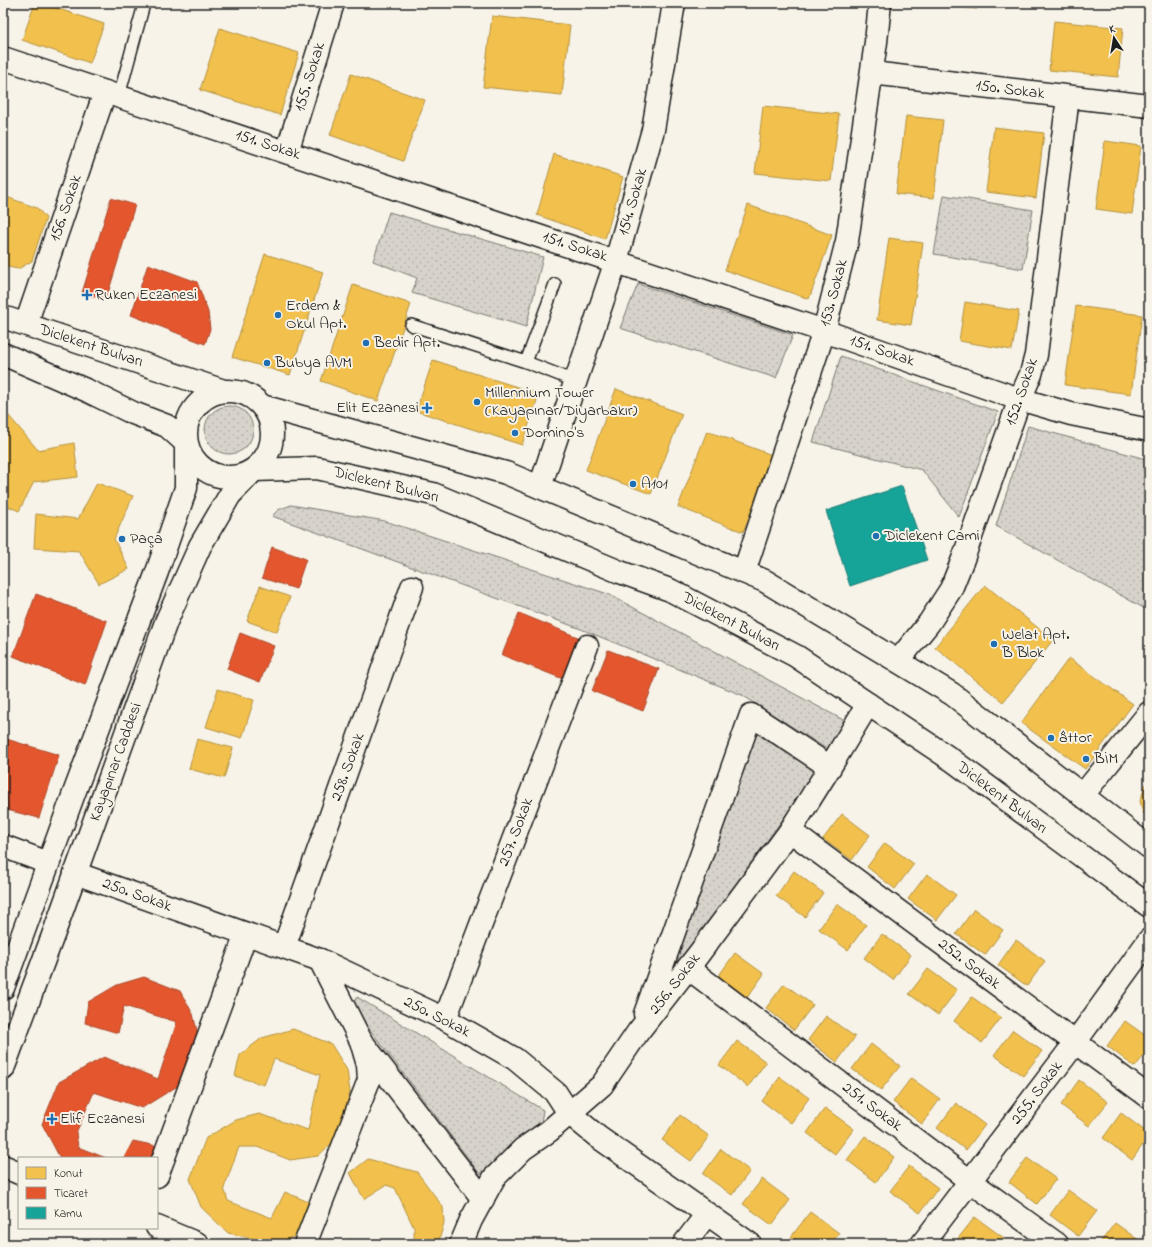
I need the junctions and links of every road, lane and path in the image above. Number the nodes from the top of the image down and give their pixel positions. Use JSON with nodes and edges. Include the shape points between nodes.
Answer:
{"nodes":[{"id":1,"x":333,"y":3,"type":"edge"},
{"id":2,"x":674,"y":3,"type":"edge"},
{"id":3,"x":880,"y":3,"type":"edge"},
{"id":4,"x":143,"y":8,"type":"dead end"},
{"id":5,"x":3,"y":58,"type":"edge"},
{"id":6,"x":872,"y":73,"type":"junction"},
{"id":7,"x":112,"y":94,"type":"junction"},
{"id":8,"x":1068,"y":97,"type":"junction"},
{"id":9,"x":1149,"y":106,"type":"edge"},
{"id":10,"x":287,"y":152,"type":"junction"},
{"id":11,"x":616,"y":261,"type":"junction"},
{"id":12,"x":555,"y":284,"type":"dead end"},
{"id":13,"x":3,"y":316,"type":"edge"},
{"id":14,"x":26,"y":324,"type":"junction"},
{"id":15,"x":411,"y":325,"type":"dead end"},
{"id":16,"x":824,"y":331,"type":"junction"},
{"id":17,"x":3,"y":354,"type":"edge"},
{"id":18,"x":526,"y":362,"type":"junction"},
{"id":19,"x":576,"y":381,"type":"junction"},
{"id":20,"x":224,"y":391,"type":"junction"},
{"id":21,"x":1020,"y":399,"type":"junction"},
{"id":22,"x":262,"y":406,"type":"junction"},
{"id":23,"x":1149,"y":430,"type":"edge"},
{"id":24,"x":186,"y":443,"type":"junction"},
{"id":25,"x":254,"y":470,"type":"junction"},
{"id":26,"x":540,"y":487,"type":"junction"},
{"id":27,"x":744,"y":572,"type":"junction"},
{"id":28,"x":412,"y":587,"type":"dead end"},
{"id":29,"x":587,"y":646,"type":"dead end"},
{"id":30,"x":898,"y":661,"type":"junction"},
{"id":31,"x":868,"y":704,"type":"junction"},
{"id":32,"x":1149,"y":713,"type":"edge"},
{"id":33,"x":830,"y":767,"type":"junction"},
{"id":34,"x":1082,"y":796,"type":"junction"},
{"id":35,"x":790,"y":831,"type":"junction"},
{"id":36,"x":3,"y":846,"type":"edge"},
{"id":37,"x":1149,"y":847,"type":"edge"},
{"id":38,"x":48,"y":863,"type":"junction"},
{"id":39,"x":76,"y":873,"type":"junction"},
{"id":40,"x":1149,"y":906,"type":"edge"},
{"id":41,"x":246,"y":934,"type":"junction"},
{"id":42,"x":1149,"y":940,"type":"edge"},
{"id":43,"x":284,"y":947,"type":"junction"},
{"id":44,"x":320,"y":960,"type":"junction"},
{"id":45,"x":688,"y":968,"type":"junction"},
{"id":46,"x":3,"y":988,"type":"edge"},
{"id":47,"x":445,"y":1019,"type":"junction"},
{"id":48,"x":638,"y":1032,"type":"junction"},
{"id":49,"x":361,"y":1041,"type":"junction"},
{"id":50,"x":1075,"y":1042,"type":"junction"},
{"id":51,"x":3,"y":1069,"type":"edge"},
{"id":52,"x":1149,"y":1097,"type":"edge"},
{"id":53,"x":569,"y":1113,"type":"junction"},
{"id":54,"x":3,"y":1166,"type":"edge"},
{"id":55,"x":18,"y":1172,"type":"edge"},
{"id":56,"x":158,"y":1173,"type":"edge"},
{"id":57,"x":970,"y":1181,"type":"junction"},
{"id":58,"x":483,"y":1199,"type":"junction"},
{"id":59,"x":707,"y":1214,"type":"junction"},
{"id":60,"x":158,"y":1227,"type":"edge"},
{"id":61,"x":198,"y":1244,"type":"edge"},
{"id":62,"x":304,"y":1244,"type":"edge"},
{"id":63,"x":461,"y":1244,"type":"edge"},
{"id":64,"x":684,"y":1244,"type":"edge"},
{"id":65,"x":750,"y":1244,"type":"edge"},
{"id":66,"x":922,"y":1244,"type":"edge"},
{"id":67,"x":1057,"y":1244,"type":"edge"}],
"edges":[{"from":1,"to":10,"type":"street","name":"155. Sokak"},
{"from":2,"to":11,"type":"street","name":"154. Sokak","via":[[654,130]]},
{"from":3,"to":6,"type":"street","name":"153. Sokak"},
{"from":4,"to":7,"type":"lane"},
{"from":5,"to":7,"type":"street","name":"151. Sokak"},
{"from":6,"to":8,"type":"street","name":"150. Sokak"},
{"from":6,"to":16,"type":"street","name":"153. Sokak","via":[[847,241]]},
{"from":7,"to":10,"type":"street","name":"151. Sokak"},
{"from":7,"to":14,"type":"street","name":"156. Sokak"},
{"from":8,"to":9,"type":"street","name":"150. Sokak"},
{"from":8,"to":21,"type":"street","name":"152. Sokak","via":[[1036,355]]},
{"from":10,"to":11,"type":"street","name":"151. Sokak"},
{"from":11,"to":16,"type":"street","name":"151. Sokak"},
{"from":11,"to":19,"type":"street","name":"154. Sokak"},
{"from":12,"to":18,"type":"lane"},
{"from":13,"to":14,"type":"street","name":"Diclekent Bulvarı"},
{"from":14,"to":20,"type":"street","name":"Diclekent Bulvarı"},
{"from":15,"to":18,"type":"lane"},
{"from":16,"to":21,"type":"street","name":"151. Sokak"},
{"from":16,"to":27,"type":"street","name":"153. Sokak"},
{"from":17,"to":24,"type":"street","via":[[167,426]]},
{"from":18,"to":19,"type":"lane"},
{"from":19,"to":26,"type":"street","name":"154. Sokak"},
{"from":20,"to":22,"type":"street","via":[[251,396]]},
{"from":20,"to":24,"type":"street","via":[[210,395],[198,403],[190,414],[186,428]]},
{"from":21,"to":23,"type":"street","name":"151. Sokak","via":[[1072,414]]},
{"from":21,"to":30,"type":"street","name":"152. Sokak","via":[[951,589],[930,623]]},
{"from":22,"to":25,"type":"street","via":[[270,418],[271,446]]},
{"from":22,"to":26,"type":"street","via":[[506,473]]},
{"from":24,"to":25,"type":"street","via":[[191,456],[200,467],[213,475],[241,476]]},
{"from":24,"to":38,"type":"street","name":"Kayapınar Caddesi","via":[[186,488]]},
{"from":25,"to":31,"type":"street","name":"Diclekent Bulvarı","via":[[317,468],[433,494],[620,572],[670,590],[796,656]]},
{"from":25,"to":39,"type":"street","name":"Kayapınar Caddesi","via":[[230,495],[200,546],[166,622]]},
{"from":26,"to":27,"type":"street"},
{"from":27,"to":30,"type":"street","via":[[765,581]]},
{"from":28,"to":43,"type":"street","name":"258. Sokak"},
{"from":29,"to":47,"type":"street","name":"257. Sokak"},
{"from":30,"to":34,"type":"street","via":[[952,694]]},
{"from":31,"to":33,"type":"street","name":"256. Sokak"},
{"from":31,"to":40,"type":"street","name":"Diclekent Bulvarı","via":[[952,760]]},
{"from":32,"to":34,"type":"street"},
{"from":33,"to":35,"type":"street","name":"256. Sokak"},
{"from":33,"to":48,"type":"street","via":[[751,715]]},
{"from":34,"to":37,"type":"street"},
{"from":35,"to":45,"type":"street","name":"256. Sokak"},
{"from":35,"to":50,"type":"street","name":"252. Sokak"},
{"from":36,"to":38,"type":"street"},
{"from":38,"to":46,"type":"street","name":"Kayapınar Caddesi"},
{"from":39,"to":41,"type":"street","name":"250. Sokak"},
{"from":39,"to":51,"type":"street","name":"Kayapınar Caddesi"},
{"from":41,"to":43,"type":"street","name":"250. Sokak"},
{"from":41,"to":56,"type":"street"},
{"from":42,"to":50,"type":"street","name":"255. Sokak"},
{"from":43,"to":44,"type":"street","name":"250. Sokak"},
{"from":44,"to":47,"type":"street","name":"250. Sokak"},
{"from":44,"to":49,"type":"street"},
{"from":45,"to":48,"type":"street","name":"256. Sokak"},
{"from":45,"to":57,"type":"street","name":"251. Sokak"},
{"from":47,"to":53,"type":"street","name":"250. Sokak","via":[[514,1059],[556,1093]]},
{"from":48,"to":53,"type":"street","name":"256. Sokak","via":[[602,1085]]},
{"from":49,"to":58,"type":"street"},
{"from":49,"to":62,"type":"street","via":[[368,1065],[369,1080]]},
{"from":50,"to":52,"type":"street","name":"252. Sokak"},
{"from":50,"to":57,"type":"street","name":"255. Sokak"},
{"from":53,"to":58,"type":"street","name":"256. Sokak","via":[[523,1150],[494,1178]]},
{"from":53,"to":59,"type":"street","name":"250. Sokak","via":[[598,1137]]},
{"from":54,"to":55,"type":"street"},
{"from":57,"to":66,"type":"street","name":"255. Sokak"},
{"from":57,"to":67,"type":"street","name":"251. Sokak"},
{"from":58,"to":63,"type":"street","name":"256. Sokak"},
{"from":59,"to":64,"type":"street"},
{"from":59,"to":65,"type":"street","name":"250. Sokak"},
{"from":60,"to":61,"type":"street"}]}
